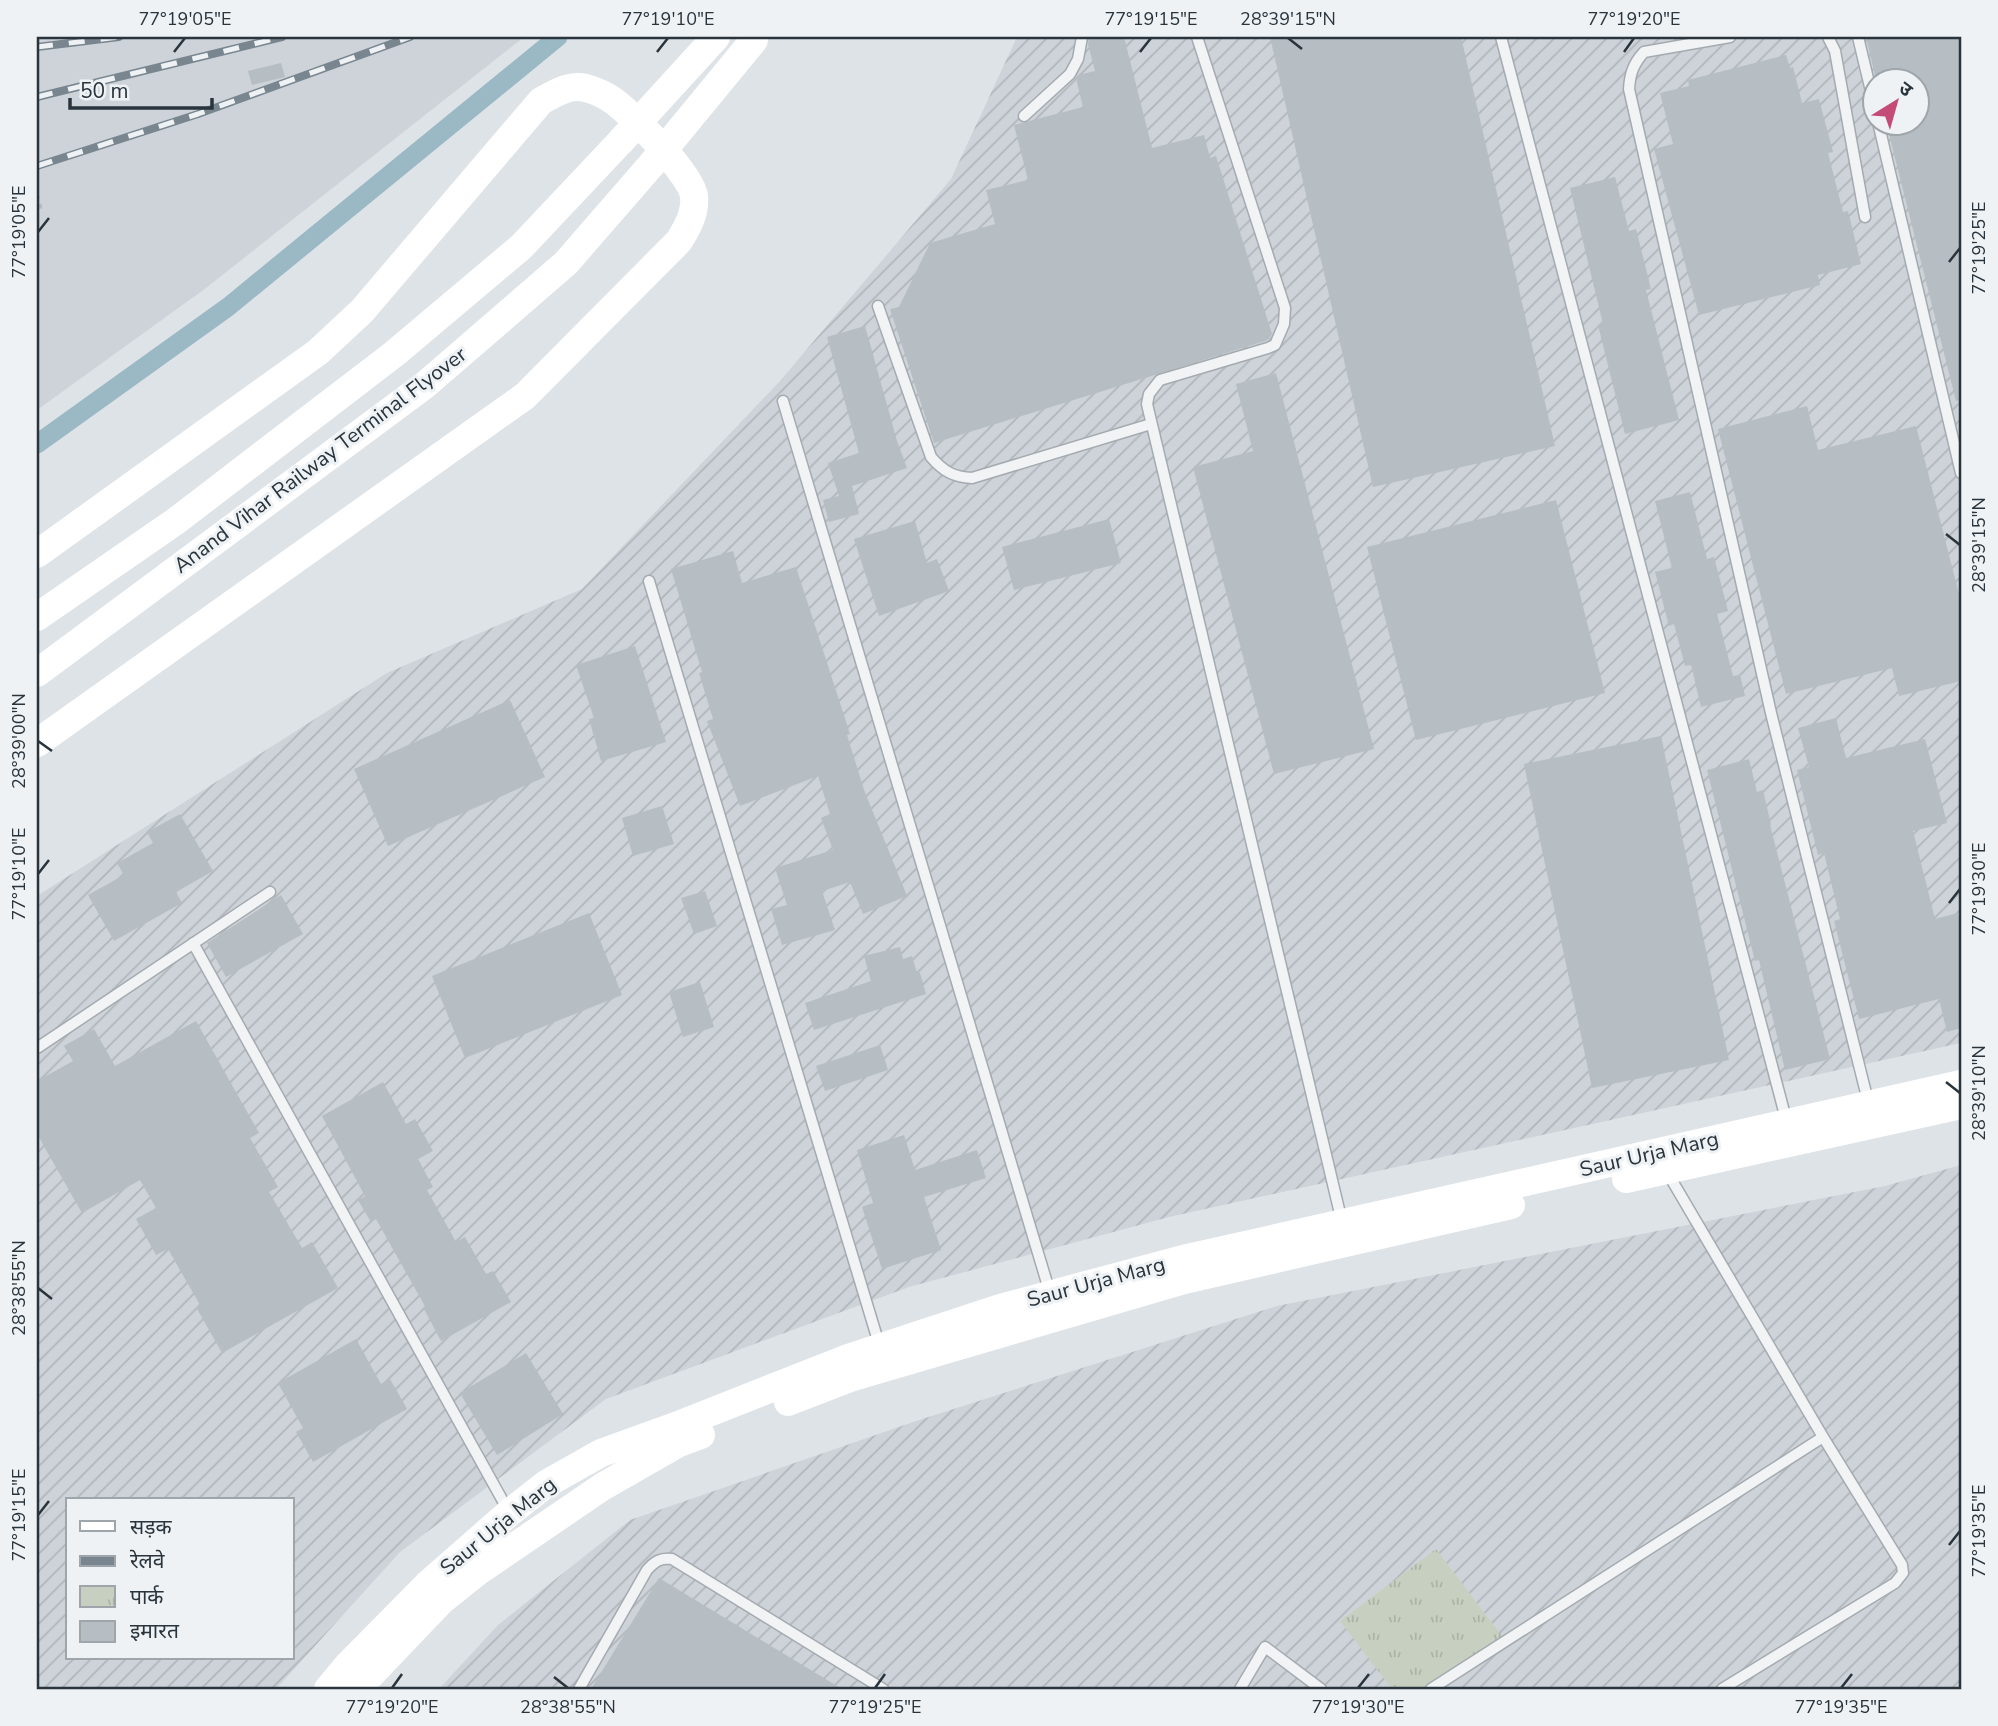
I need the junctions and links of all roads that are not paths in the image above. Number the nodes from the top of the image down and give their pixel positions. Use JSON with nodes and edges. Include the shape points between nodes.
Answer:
{"nodes":[{"id":1,"x":716,"y":37,"type":"edge"},
{"id":2,"x":1082,"y":37,"type":"edge"},
{"id":3,"x":1197,"y":37,"type":"edge"},
{"id":4,"x":1501,"y":37,"type":"edge"},
{"id":5,"x":1730,"y":37,"type":"edge"},
{"id":6,"x":1828,"y":37,"type":"edge"},
{"id":7,"x":1858,"y":37,"type":"edge"},
{"id":8,"x":756,"y":38,"type":"edge"},
{"id":9,"x":1865,"y":66,"type":"edge"},
{"id":10,"x":1024,"y":116,"type":"dead end"},
{"id":11,"x":1881,"y":136,"type":"edge"},
{"id":12,"x":1866,"y":217,"type":"dead end"},
{"id":13,"x":878,"y":306,"type":"dead end"},
{"id":14,"x":783,"y":401,"type":"dead end"},
{"id":15,"x":1151,"y":424,"type":"junction"},
{"id":16,"x":1961,"y":473,"type":"edge"},
{"id":17,"x":37,"y":554,"type":"edge"},
{"id":18,"x":649,"y":581,"type":"dead end"},
{"id":19,"x":37,"y":617,"type":"edge"},
{"id":20,"x":37,"y":673,"type":"edge"},
{"id":21,"x":37,"y":743,"type":"edge"},
{"id":22,"x":270,"y":892,"type":"dead end"},
{"id":23,"x":193,"y":943,"type":"junction"},
{"id":24,"x":37,"y":1048,"type":"edge"},
{"id":25,"x":1954,"y":1096,"type":"edge"},
{"id":26,"x":1869,"y":1105,"type":"junction"},
{"id":27,"x":1787,"y":1123,"type":"junction"},
{"id":28,"x":1661,"y":1162,"type":"junction"},
{"id":29,"x":1342,"y":1223,"type":"junction"},
{"id":30,"x":1051,"y":1294,"type":"junction"},
{"id":31,"x":977,"y":1329,"type":"junction"},
{"id":32,"x":880,"y":1348,"type":"junction"},
{"id":33,"x":1823,"y":1437,"type":"junction"},
{"id":34,"x":509,"y":1513,"type":"junction"},
{"id":35,"x":328,"y":1689,"type":"edge"},
{"id":36,"x":356,"y":1689,"type":"edge"},
{"id":37,"x":579,"y":1689,"type":"edge"},
{"id":38,"x":883,"y":1689,"type":"edge"},
{"id":39,"x":1240,"y":1689,"type":"edge"},
{"id":40,"x":1321,"y":1689,"type":"edge"},
{"id":41,"x":1431,"y":1689,"type":"edge"},
{"id":42,"x":1722,"y":1689,"type":"edge"}],
"edges":[{"from":1,"to":19,"type":"main road","name":"Anand Vihar Railway Terminal Flyover","bridge":true,"via":[[521,247],[394,354],[176,521]]},
{"from":2,"to":10,"type":"lane","via":[[1070,74]]},
{"from":3,"to":15,"type":"lane","via":[[1285,308],[1284,324],[1275,345],[1160,380],[1149,394]]},
{"from":4,"to":27,"type":"lane"},
{"from":5,"to":26,"type":"lane","via":[[1644,52],[1635,62],[1629,89],[1771,713]]},
{"from":6,"to":12,"type":"lane","via":[[1835,51]]},
{"from":7,"to":9,"type":"lane"},
{"from":8,"to":20,"type":"main road","name":"Anand Vihar Railway Terminal Flyover","bridge":true,"via":[[566,263],[425,385]]},
{"from":11,"to":16,"type":"lane"},
{"from":13,"to":15,"type":"lane","via":[[931,457],[948,473],[972,478]]},
{"from":14,"to":30,"type":"lane"},
{"from":15,"to":29,"type":"lane"},
{"from":17,"to":21,"type":"main road","via":[[318,352],[371,302],[541,101],[570,87],[600,93],[617,103],[688,179],[694,211],[679,242],[524,396]]},
{"from":18,"to":32,"type":"lane"},
{"from":22,"to":23,"type":"lane"},
{"from":23,"to":24,"type":"lane"},
{"from":23,"to":34,"type":"lane"},
{"from":25,"to":26,"type":"main road","name":"Saur Urja Marg"},
{"from":25,"to":28,"type":"main road","name":"Saur Urja Marg"},
{"from":26,"to":27,"type":"main road","name":"Saur Urja Marg"},
{"from":27,"to":28,"type":"main road","name":"Saur Urja Marg"},
{"from":28,"to":29,"type":"main road","name":"Saur Urja Marg"},
{"from":28,"to":31,"type":"main road","name":"Saur Urja Marg"},
{"from":28,"to":33,"type":"lane"},
{"from":29,"to":30,"type":"main road","name":"Saur Urja Marg"},
{"from":30,"to":31,"type":"main road","name":"Saur Urja Marg"},
{"from":31,"to":32,"type":"main road","name":"Saur Urja Marg"},
{"from":31,"to":36,"type":"main road","name":"Saur Urja Marg","via":[[677,1444],[602,1487],[441,1601]]},
{"from":32,"to":34,"type":"main road","name":"Saur Urja Marg","via":[[601,1453],[546,1484]]},
{"from":33,"to":41,"type":"lane"},
{"from":33,"to":42,"type":"lane","via":[[1903,1573],[1895,1583]]},
{"from":34,"to":35,"type":"main road","name":"Saur Urja Marg","via":[[428,1584]]},
{"from":37,"to":38,"type":"lane","via":[[647,1570],[661,1558],[672,1559]]},
{"from":39,"to":40,"type":"lane","via":[[1265,1647]]}]}
